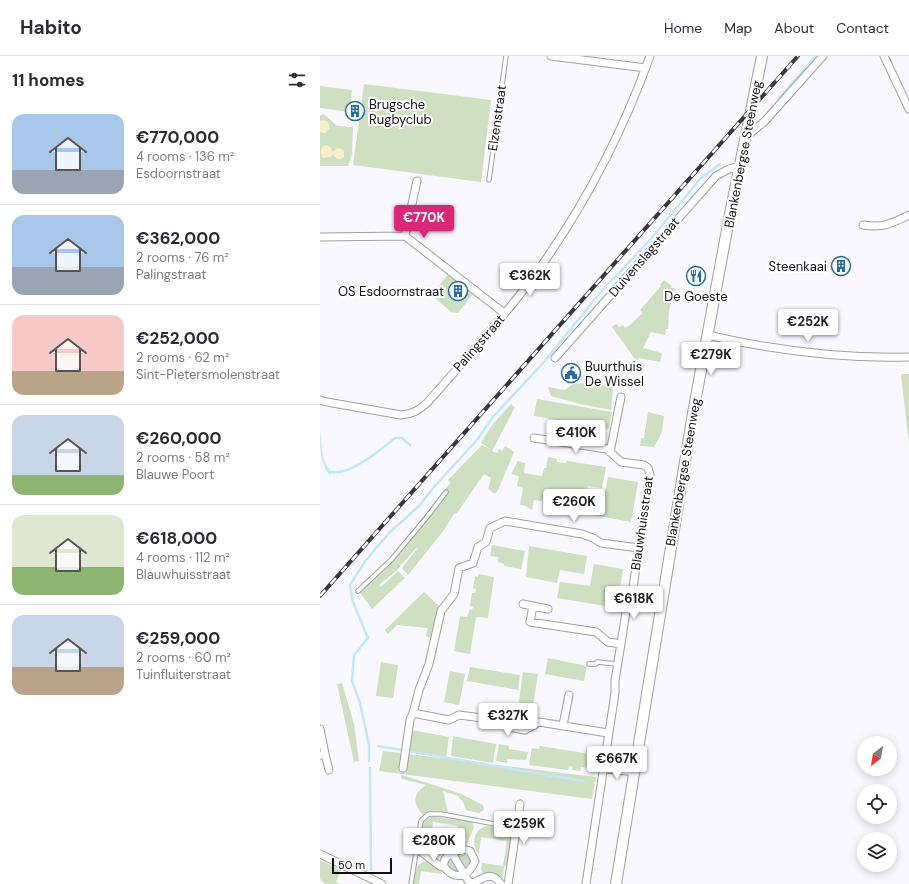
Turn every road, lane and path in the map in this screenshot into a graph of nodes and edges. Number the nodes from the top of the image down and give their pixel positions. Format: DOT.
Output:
graph roads {
  1 [pos="506,56"];
  2 [pos="551,56"];
  3 [pos="650,56"];
  4 [pos="762,56"];
  5 [pos="823,56"];
  6 [pos="884,56"];
  7 [pos="646,68"];
  8 [pos="909,109"];
  9 [pos="747,136"];
  10 [pos="740,166"];
  11 [pos="489,180"];
  12 [pos="417,181"];
  13 [pos="909,215"];
  14 [pos="862,225"];
  15 [pos="406,236"];
  16 [pos="320,237"];
  17 [pos="504,313"];
  18 [pos="707,335"];
  19 [pos="909,357"];
  20 [pos="555,358"];
  21 [pos="621,397"];
  22 [pos="320,400"];
  23 [pos="534,438"];
  24 [pos="610,452"];
  25 [pos="446,492"];
  26 [pos="639,548"];
  27 [pos="358,590"];
  28 [pos="523,604"];
  29 [pos="533,606"];
  30 [pos="548,609"];
  31 [pos="620,644"];
  32 [pos="589,664"];
  33 [pos="617,664"];
  34 [pos="569,694"];
  35 [pos="413,713"];
  36 [pos="563,725"];
  37 [pos="320,729"];
  38 [pos="608,733"];
  39 [pos="323,755"];
  40 [pos="402,768"];
  41 [pos="603,768"];
  42 [pos="329,770"];
  43 [pos="634,772"];
  44 [pos="520,804"];
  45 [pos="517,828"];
  46 [pos="416,848"];
  47 [pos="452,853"];
  48 [pos="320,854"];
  49 [pos="444,866"];
  50 [pos="464,874"];
  51 [pos="382,884"];
  52 [pos="411,884"];
  53 [pos="501,884"];
  54 [pos="508,884"];
  55 [pos="586,884"];
  56 [pos="616,884"];
  1 -- 11 [label="lane, Elzenstraat"];
  2 -- 7 [label="street"];
  3 -- 7 [label="street, Palingstraat"];
  4 -- 9 [label="main road, Blankenbergse Steenweg"];
  5 -- 9 [label="street"];
  6 -- 8 [label="street"];
  7 -- 17 [label="street, Palingstraat"];
  9 -- 10 [label="main road, Blankenbergse Steenweg"];
  10 -- 18 [label="main road, Blankenbergse Steenweg"];
  10 -- 20 [label="street, Duivenslagstraat"];
  12 -- 15 [label="street"];
  13 -- 14 [label="street"];
  15 -- 16 [label="street"];
  15 -- 17 [label="street"];
  17 -- 22 [label="street, Palingstraat"];
  18 -- 19 [label="street"];
  18 -- 43 [label="main road, Blankenbergse Steenweg"];
  21 -- 24 [label="street"];
  23 -- 24 [label="street, Blauwhuisstraat"];
  24 -- 26 [label="street, Blauwhuisstraat"];
  25 -- 27 [label="lane"];
  26 -- 31 [label="street, Blauwhuisstraat"];
  26 -- 35 [label="street"];
  28 -- 29 [label="street"];
  29 -- 30 [label="street"];
  29 -- 31 [label="street"];
  31 -- 33 [label="street, Blauwhuisstraat"];
  32 -- 33 [label="lane"];
  33 -- 38 [label="street, Blauwhuisstraat"];
  34 -- 36 [label="street"];
  35 -- 36 [label="street"];
  35 -- 40 [label="street"];
  36 -- 38 [label="street"];
  37 -- 39 [label="street"];
  38 -- 41 [label="street, Blauwhuisstraat"];
  39 -- 42 [label="street"];
  41 -- 43 [label="street"];
  41 -- 55 [label="street, Blauwhuisstraat"];
  43 -- 56 [label="main road, Blankenbergse Steenweg"];
  44 -- 45 [label="street"];
  45 -- 46 [label="lane"];
  45 -- 54 [label="street"];
  46 -- 49 [label="street"];
  46 -- 52 [label="lane"];
  47 -- 49 [label="street"];
  47 -- 50 [label="street"];
  47 -- 50 [label="street"];
  48 -- 51 [label="street"];
  49 -- 50 [label="street"];
  50 -- 53 [label="street"];
}
